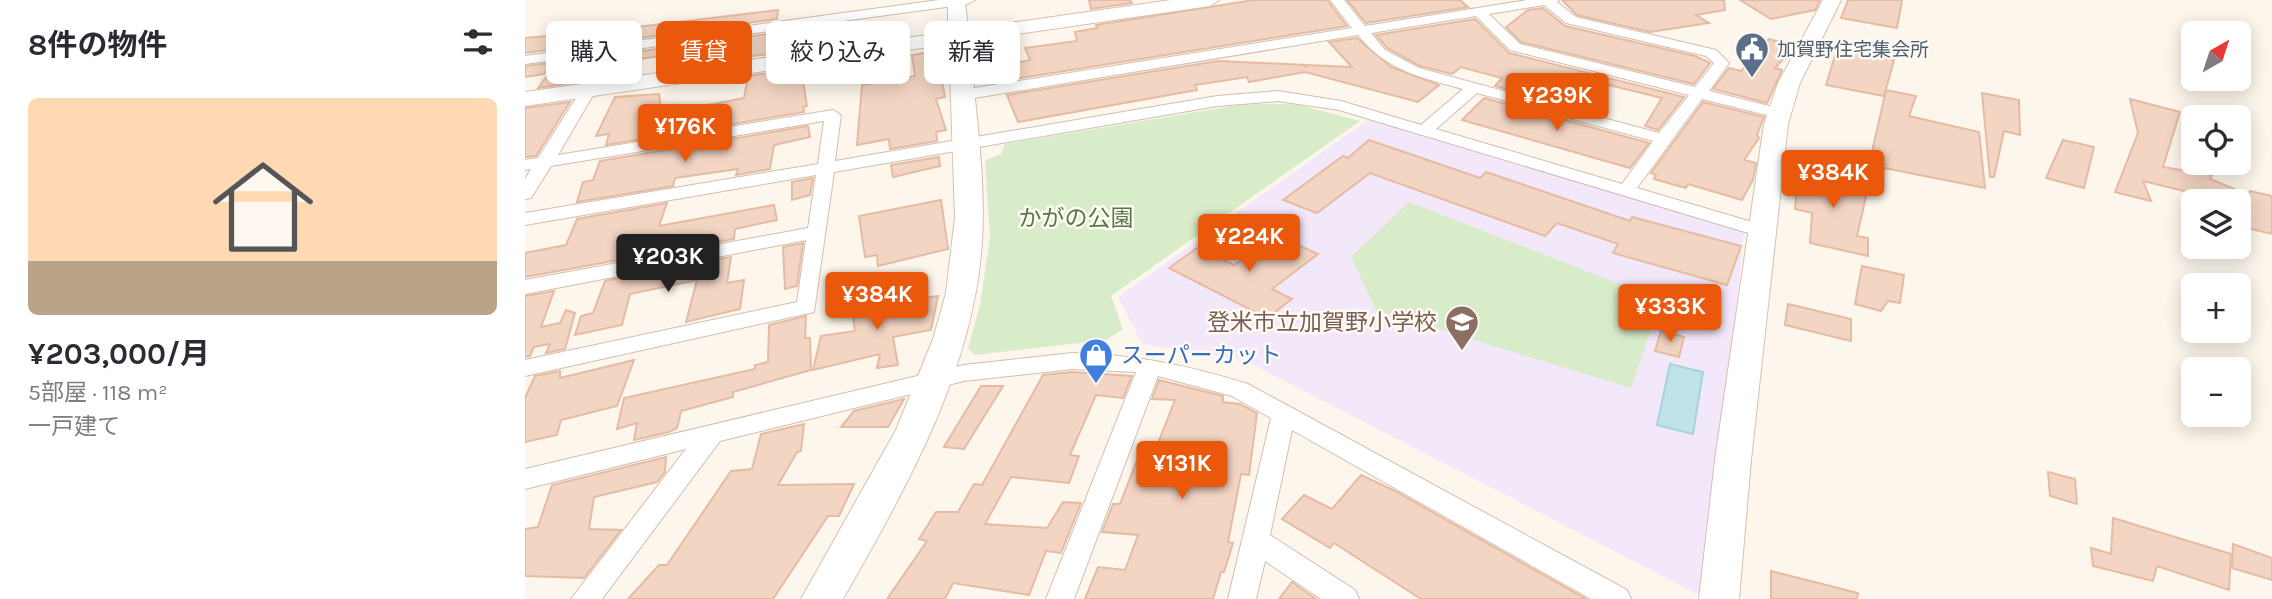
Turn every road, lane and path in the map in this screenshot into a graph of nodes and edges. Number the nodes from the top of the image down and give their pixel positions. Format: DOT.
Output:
graph roads {
  1 [pos="1210,0"];
  2 [pos="1336,0"];
  3 [pos="1550,0"];
  4 [pos="1832,0"];
  5 [pos="960,1"];
  6 [pos="1479,12"];
  7 [pos="959,21"];
  8 [pos="1020,28"];
  9 [pos="1361,31"];
  10 [pos="924,42"];
  11 [pos="525,60"];
  12 [pos="961,84"];
  13 [pos="1473,88"];
  14 [pos="588,90"];
  15 [pos="1698,93"];
  16 [pos="962,95"];
  17 [pos="525,99"];
  18 [pos="1779,113"];
  19 [pos="1424,131"];
  20 [pos="1663,139"];
  21 [pos="966,143"];
  22 [pos="535,163"];
  23 [pos="826,167"];
  24 [pos="1626,190"];
  25 [pos="525,194"];
  26 [pos="525,219"];
  27 [pos="1762,231"];
  28 [pos="817,232"];
  29 [pos="525,287"];
  30 [pos="1150,366"];
  31 [pos="525,368"];
  32 [pos="934,380"];
  33 [pos="1284,413"];
  34 [pos="712,434"];
  35 [pos="525,479"];
  36 [pos="1255,540"];
  37 [pos="585,599"];
  38 [pos="821,599"];
  39 [pos="1060,599"];
  40 [pos="1242,599"];
  41 [pos="1345,599"];
  42 [pos="1617,599"];
  43 [pos="1719,599"];
  1 -- 8 [label="street"];
  2 -- 9 [label="street"];
  3 -- 6 [label="street"];
  3 -- 15 [label="street"];
  4 -- 18 [label="street"];
  5 -- 7 [label="street"];
  5 -- 11 [label="street"];
  6 -- 9 [label="street"];
  6 -- 15 [label="street"];
  9 -- 13 [label="street"];
  9 -- 16 [label="street"];
  10 -- 14 [label="street"];
  12 -- 16 [label="street"];
  13 -- 19 [label="street"];
  13 -- 20 [label="street"];
  14 -- 17 [label="street"];
  14 -- 22 [label="street"];
  15 -- 18 [label="street"];
  15 -- 20 [label="street"];
  16 -- 21 [label="street"];
  18 -- 27 [label="street"];
  19 -- 21 [label="street"];
  19 -- 24 [label="street"];
  20 -- 24 [label="street"];
  21 -- 23 [label="street"];
  21 -- 32 [label="street"];
  22 -- 23 [label="street"];
  22 -- 25 [label="street"];
  23 -- 26 [label="street"];
  23 -- 28 [label="street"];
  24 -- 27 [label="street"];
  27 -- 43 [label="street"];
  28 -- 29 [label="street"];
  28 -- 31 [label="street"];
  30 -- 32 [label="street"];
  30 -- 33 [label="street"];
  30 -- 39 [label="street"];
  32 -- 34 [label="street"];
  32 -- 38 [label="street"];
  33 -- 36 [label="street"];
  33 -- 42 [label="street"];
  34 -- 35 [label="street"];
  34 -- 37 [label="street"];
  36 -- 40 [label="street"];
  36 -- 41 [label="street"];
}
